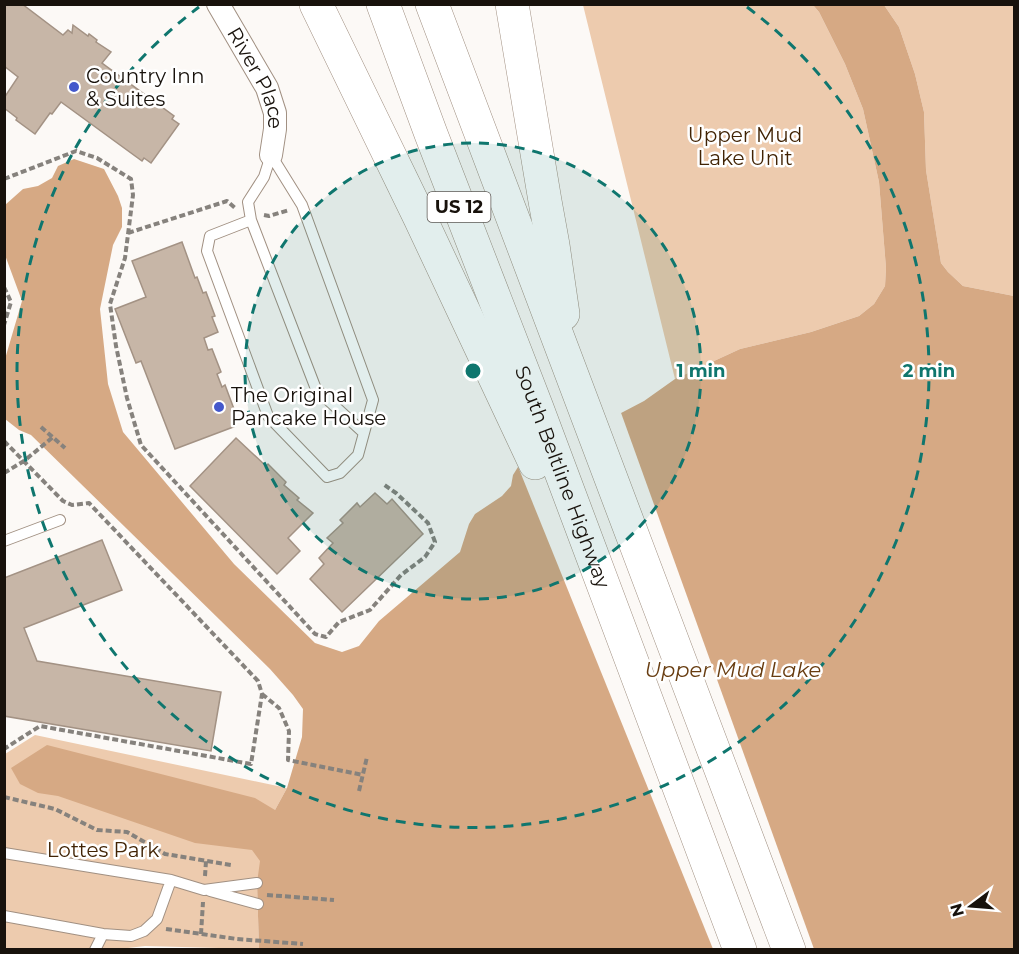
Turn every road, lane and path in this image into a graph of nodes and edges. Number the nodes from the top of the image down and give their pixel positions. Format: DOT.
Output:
graph roads {
  1 [pos="218,4"];
  2 [pos="316,4"];
  3 [pos="383,4"];
  4 [pos="432,4"];
  5 [pos="512,4"];
  6 [pos="271,155"];
  7 [pos="4,179"];
  8 [pos="299,200"];
  9 [pos="251,217"];
  10 [pos="128,233"];
  11 [pos="4,286"];
  12 [pos="4,325"];
  13 [pos="576,383"];
  14 [pos="526,412"];
  15 [pos="41,427"];
  16 [pos="364,433"];
  17 [pos="53,437"];
  18 [pos="4,441"];
  19 [pos="65,448"];
  20 [pos="24,461"];
  21 [pos="4,473"];
  22 [pos="382,484"];
  23 [pos="60,520"];
  24 [pos="4,541"];
  25 [pos="262,694"];
  26 [pos="4,749"];
  27 [pos="367,757"];
  28 [pos="363,775"];
  29 [pos="359,791"];
  30 [pos="4,797"];
  31 [pos="4,853"];
  32 [pos="231,865"];
  33 [pos="171,880"];
  34 [pos="257,883"];
  35 [pos="204,890"];
  36 [pos="258,904"];
  37 [pos="4,916"];
  38 [pos="103,934"];
  39 [pos="237,939"];
  40 [pos="303,944"];
  41 [pos="95,950"];
  42 [pos="740,950"];
  43 [pos="789,950"];
  1 -- 6 [label="street, River Place"];
  2 -- 14 [label="highway"];
  3 -- 14 [label="highway, South Beltline Highway / US 12"];
  4 -- 13 [label="highway, US 12"];
  5 -- 13 [label="highway"];
  6 -- 8 [label="lane"];
  6 -- 9 [label="lane"];
  7 -- 10 [label="path"];
  8 -- 9 [label="path"];
  8 -- 16 [label="lane"];
  9 -- 10 [label="path"];
  9 -- 16 [label="lane"];
  9 -- 16 [label="lane"];
  10 -- 22 [label="path"];
  11 -- 12 [label="path"];
  13 -- 43 [label="highway, US 12"];
  14 -- 42 [label="highway"];
  15 -- 17 [label="path"];
  17 -- 19 [label="path"];
  17 -- 20 [label="path"];
  18 -- 20 [label="path"];
  20 -- 21 [label="path"];
  20 -- 25 [label="path"];
  23 -- 24 [label="lane"];
  25 -- 26 [label="path"];
  25 -- 28 [label="path"];
  27 -- 28 [label="path"];
  28 -- 29 [label="path"];
  30 -- 32 [label="path"];
  31 -- 33 [label="lane"];
  33 -- 35 [label="lane"];
  33 -- 38 [label="lane"];
  34 -- 35 [label="lane"];
  35 -- 36 [label="lane"];
  37 -- 38 [label="lane"];
  38 -- 41 [label="lane"];
  39 -- 40 [label="path"];
}
